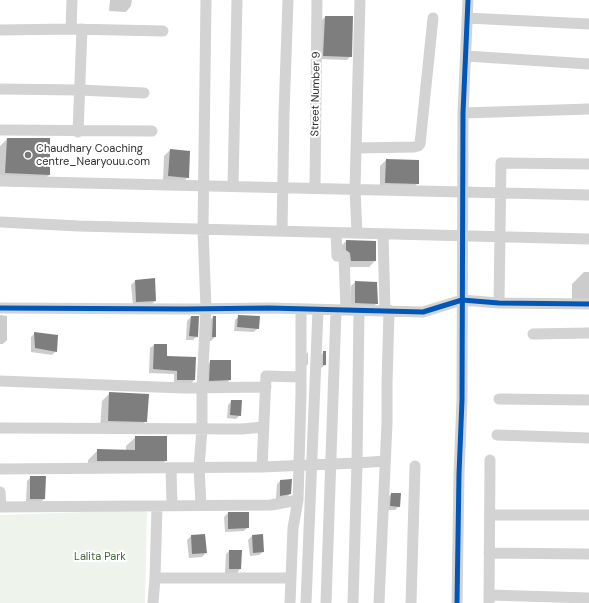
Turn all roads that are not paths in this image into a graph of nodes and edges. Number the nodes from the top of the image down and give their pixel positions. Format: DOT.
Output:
graph roads {
  1 [pos="72,0"];
  2 [pos="206,0"];
  3 [pos="237,0"];
  4 [pos="288,0"];
  5 [pos="317,0"];
  6 [pos="360,0"];
  7 [pos="468,0"];
  8 [pos="433,18"];
  9 [pos="467,18"];
  10 [pos="589,24"];
  11 [pos="77,29"];
  12 [pos="0,30"];
  13 [pos="163,31"];
  14 [pos="466,56"];
  15 [pos="589,64"];
  16 [pos="0,89"];
  17 [pos="80,90"];
  18 [pos="144,93"];
  19 [pos="589,109"];
  20 [pos="464,113"];
  21 [pos="0,130"];
  22 [pos="152,131"];
  23 [pos="78,132"];
  24 [pos="356,148"];
  25 [pos="589,164"];
  26 [pos="0,181"];
  27 [pos="204,186"];
  28 [pos="233,186"];
  29 [pos="283,188"];
  30 [pos="315,188"];
  31 [pos="355,189"];
  32 [pos="463,192"];
  33 [pos="501,193"];
  34 [pos="589,195"];
  35 [pos="0,222"];
  36 [pos="203,229"];
  37 [pos="282,231"];
  38 [pos="336,232"];
  39 [pos="357,233"];
  40 [pos="383,234"];
  41 [pos="463,236"];
  42 [pos="500,237"];
  43 [pos="589,239"];
  44 [pos="462,300"];
  45 [pos="499,303"];
  46 [pos="589,304"];
  47 [pos="0,308"];
  48 [pos="206,309"];
  49 [pos="301,309"];
  50 [pos="318,310"];
  51 [pos="341,310"];
  52 [pos="359,310"];
  53 [pos="387,310"];
  54 [pos="589,333"];
  55 [pos="533,334"];
  56 [pos="301,377"];
  57 [pos="0,381"];
  58 [pos="266,387"];
  59 [pos="202,388"];
  60 [pos="498,399"];
  61 [pos="589,400"];
  62 [pos="264,427"];
  63 [pos="0,428"];
  64 [pos="202,429"];
  65 [pos="497,435"];
  66 [pos="589,438"];
  67 [pos="490,460"];
  68 [pos="385,461"];
  69 [pos="331,463"];
  70 [pos="357,463"];
  71 [pos="313,464"];
  72 [pos="299,465"];
  73 [pos="415,466"];
  74 [pos="200,467"];
  75 [pos="262,467"];
  76 [pos="171,468"];
  77 [pos="0,469"];
  78 [pos="0,492"];
  79 [pos="298,500"];
  80 [pos="201,505"];
  81 [pos="157,506"];
  82 [pos="172,506"];
  83 [pos="0,507"];
  84 [pos="490,515"];
  85 [pos="589,515"];
  86 [pos="489,553"];
  87 [pos="589,554"];
  88 [pos="155,578"];
  89 [pos="291,578"];
  90 [pos="589,598"];
  91 [pos="489,599"];
  92 [pos="153,603"];
  93 [pos="290,603"];
  94 [pos="306,603"];
  95 [pos="326,603"];
  96 [pos="353,603"];
  97 [pos="379,603"];
  98 [pos="411,603"];
  99 [pos="457,603"];
  1 -- 11 [label="street"];
  2 -- 27 [label="street"];
  3 -- 28 [label="street"];
  4 -- 29 [label="street"];
  5 -- 30 [label="street, Street Number 9"];
  6 -- 24 [label="street"];
  7 -- 9 [label="street"];
  8 -- 24 [label="street"];
  9 -- 10 [label="street"];
  9 -- 14 [label="street"];
  11 -- 12 [label="street"];
  11 -- 13 [label="street"];
  11 -- 17 [label="street"];
  14 -- 15 [label="street"];
  14 -- 20 [label="street"];
  16 -- 17 [label="street"];
  17 -- 18 [label="street"];
  17 -- 23 [label="street"];
  19 -- 20 [label="street"];
  20 -- 32 [label="street"];
  21 -- 23 [label="street"];
  22 -- 23 [label="street"];
  24 -- 31 [label="street"];
  25 -- 33 [label="street"];
  26 -- 27 [label="street"];
  27 -- 28 [label="street"];
  27 -- 36 [label="street"];
  28 -- 29 [label="street"];
  29 -- 30 [label="street"];
  29 -- 37 [label="street"];
  30 -- 31 [label="street"];
  31 -- 32 [label="street"];
  31 -- 39 [label="street"];
  32 -- 33 [label="street"];
  32 -- 41 [label="street"];
  33 -- 34 [label="street"];
  33 -- 42 [label="street"];
  35 -- 36 [label="street"];
  36 -- 37 [label="street"];
  36 -- 48 [label="street"];
  37 -- 38 [label="street"];
  38 -- 39 [label="street"];
  38 -- 51 [label="street"];
  39 -- 40 [label="street"];
  40 -- 41 [label="street"];
  40 -- 53 [label="street"];
  41 -- 42 [label="street"];
  41 -- 44 [label="street"];
  42 -- 43 [label="street"];
  42 -- 45 [label="street"];
  44 -- 45 [label="street"];
  44 -- 53 [label="street"];
  44 -- 99 [label="street"];
  45 -- 46 [label="street"];
  47 -- 48 [label="street"];
  48 -- 49 [label="street"];
  48 -- 59 [label="street"];
  49 -- 50 [label="street"];
  49 -- 56 [label="street"];
  50 -- 51 [label="street"];
  50 -- 71 [label="street"];
  51 -- 52 [label="street"];
  51 -- 69 [label="street"];
  52 -- 53 [label="street"];
  52 -- 70 [label="street"];
  53 -- 68 [label="street"];
  54 -- 55 [label="street"];
  56 -- 58 [label="street"];
  56 -- 72 [label="street"];
  57 -- 59 [label="street"];
  58 -- 59 [label="street"];
  58 -- 62 [label="street"];
  59 -- 64 [label="street"];
  60 -- 61 [label="street"];
  62 -- 64 [label="street"];
  62 -- 75 [label="street"];
  63 -- 64 [label="street"];
  64 -- 74 [label="street"];
  65 -- 66 [label="street"];
  67 -- 84 [label="street"];
  68 -- 70 [label="street"];
  68 -- 97 [label="street"];
  69 -- 70 [label="street"];
  69 -- 71 [label="street"];
  69 -- 95 [label="street"];
  70 -- 96 [label="street"];
  71 -- 72 [label="street"];
  71 -- 94 [label="street"];
  72 -- 75 [label="street"];
  72 -- 79 [label="street"];
  73 -- 98 [label="street"];
  74 -- 75 [label="street"];
  74 -- 76 [label="street"];
  74 -- 80 [label="street"];
  76 -- 77 [label="street"];
  76 -- 82 [label="street"];
  78 -- 83 [label="street"];
  79 -- 80 [label="street"];
  79 -- 89 [label="street"];
  80 -- 82 [label="street"];
  81 -- 82 [label="street"];
  81 -- 83 [label="street"];
  81 -- 88 [label="street"];
  84 -- 85 [label="street"];
  84 -- 86 [label="street"];
  86 -- 87 [label="street"];
  86 -- 91 [label="street"];
  88 -- 89 [label="street"];
  88 -- 92 [label="street"];
  89 -- 93 [label="street"];
  90 -- 91 [label="street"];
}
